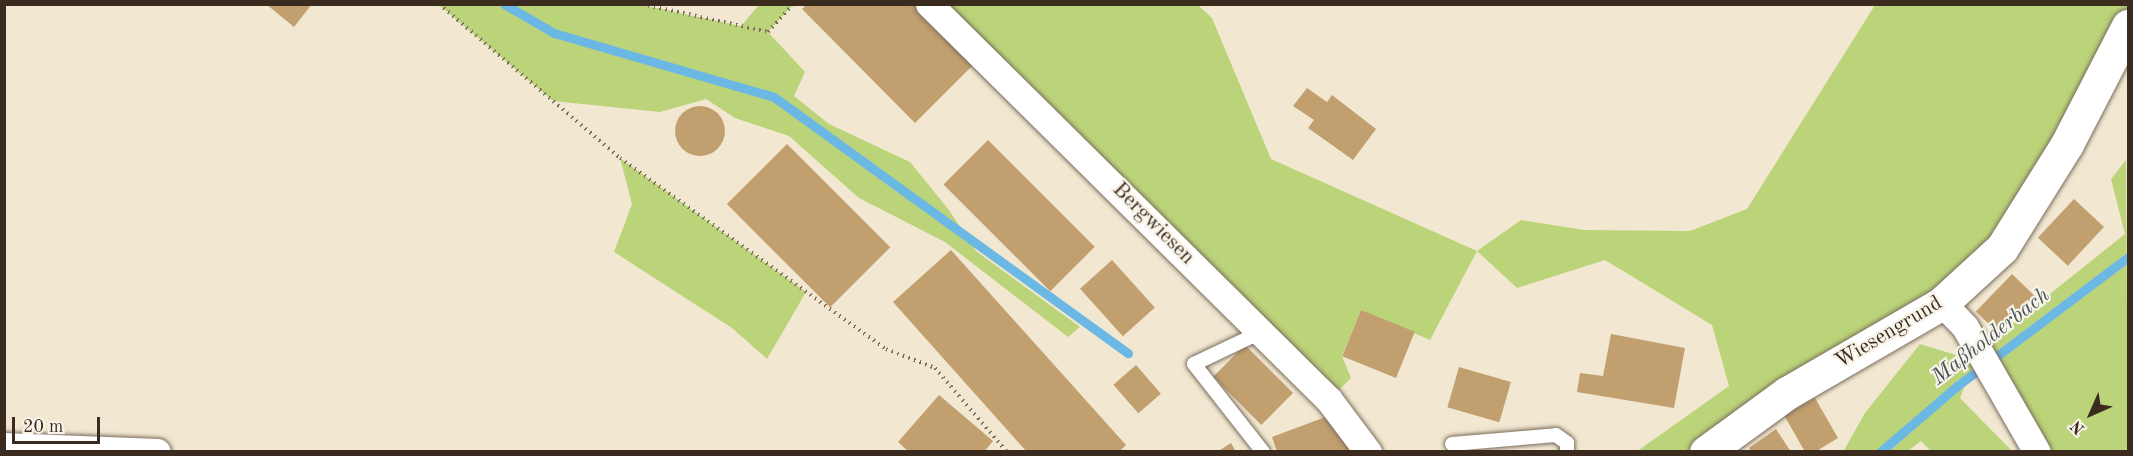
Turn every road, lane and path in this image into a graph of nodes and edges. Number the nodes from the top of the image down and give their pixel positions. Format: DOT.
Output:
graph roads {
  1 [pos="439,4"];
  2 [pos="642,4"];
  3 [pos="793,4"];
  4 [pos="929,4"];
  5 [pos="2128,26"];
  6 [pos="1942,303"];
  7 [pos="1261,332"];
  8 [pos="1452,444"];
  9 [pos="4,446"];
  10 [pos="157,452"];
  11 [pos="1007,452"];
  12 [pos="1263,452"];
  13 [pos="1368,452"];
  14 [pos="1567,452"];
  15 [pos="1706,452"];
  16 [pos="2037,452"];
  1 -- 11 [label="path"];
  2 -- 3 [label="path"];
  4 -- 7 [label="street, Bergwiesen"];
  5 -- 6 [label="street, Wiesengrund"];
  6 -- 15 [label="street, Wiesengrund"];
  6 -- 16 [label="street"];
  7 -- 12 [label="lane"];
  7 -- 13 [label="street, Bergwiesen"];
  8 -- 14 [label="lane"];
  9 -- 10 [label="street"];
}
